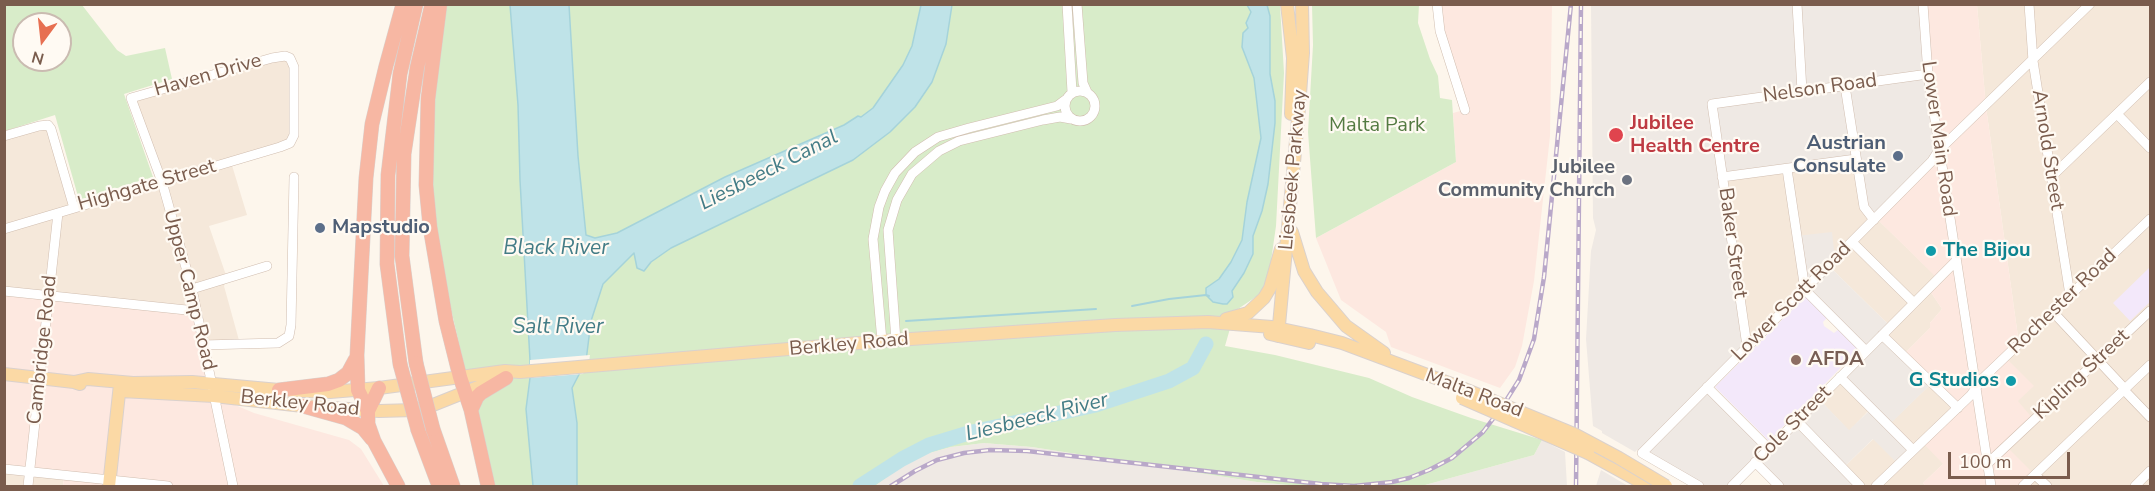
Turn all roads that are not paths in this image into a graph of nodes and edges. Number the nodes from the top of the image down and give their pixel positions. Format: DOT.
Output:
graph roads {
  1 [pos="403,4"];
  2 [pos="416,4"];
  3 [pos="432,4"];
  4 [pos="440,4"];
  5 [pos="1067,4"];
  6 [pos="1077,4"];
  7 [pos="1287,4"];
  8 [pos="1302,4"];
  9 [pos="1437,4"];
  10 [pos="1797,4"];
  11 [pos="1923,4"];
  12 [pos="2029,4"];
  13 [pos="2090,4"];
  14 [pos="2033,61"];
  15 [pos="1928,74"];
  16 [pos="2151,82"];
  17 [pos="1845,86"];
  18 [pos="1072,92"];
  19 [pos="1087,92"];
  20 [pos="1802,92"];
  21 [pos="131,98"];
  22 [pos="1065,100"];
  23 [pos="1712,104"];
  24 [pos="1465,110"];
  25 [pos="2117,114"];
  26 [pos="1071,118"];
  27 [pos="4,136"];
  28 [pos="290,143"];
  29 [pos="2151,148"];
  30 [pos="1939,150"];
  31 [pos="1856,159"];
  32 [pos="1787,169"];
  33 [pos="294,177"];
  34 [pos="1722,177"];
  35 [pos="2051,177"];
  36 [pos="162,182"];
  37 [pos="74,208"];
  38 [pos="58,213"];
  39 [pos="1290,219"];
  40 [pos="2151,219"];
  41 [pos="1874,220"];
  42 [pos="4,229"];
  43 [pos="1852,242"];
  44 [pos="1281,248"];
  45 [pos="1956,261"];
  46 [pos="267,266"];
  47 [pos="192,289"];
  48 [pos="1805,290"];
  49 [pos="4,291"];
  50 [pos="2070,295"];
  51 [pos="49,296"];
  52 [pos="1914,303"];
  53 [pos="196,311"];
  54 [pos="2151,311"];
  55 [pos="2053,312"];
  56 [pos="1208,322"];
  57 [pos="1179,323"];
  58 [pos="1275,331"];
  59 [pos="1882,335"];
  60 [pos="882,341"];
  61 [pos="896,341"];
  62 [pos="203,345"];
  63 [pos="1747,346"];
  64 [pos="1866,351"];
  65 [pos="357,355"];
  66 [pos="2098,360"];
  67 [pos="2151,365"];
  68 [pos="523,372"];
  69 [pos="4,374"];
  70 [pos="460,377"];
  71 [pos="1433,377"];
  72 [pos="1840,377"];
  73 [pos="40,378"];
  74 [pos="506,378"];
  75 [pos="211,383"];
  76 [pos="1976,386"];
  77 [pos="120,387"];
  78 [pos="1707,387"];
  79 [pos="379,388"];
  80 [pos="279,390"];
  81 [pos="358,390"];
  82 [pos="2125,390"];
  83 [pos="465,392"];
  84 [pos="1460,392"];
  85 [pos="214,396"];
  86 [pos="303,406"];
  87 [pos="1958,408"];
  88 [pos="471,410"];
  89 [pos="368,411"];
  90 [pos="2151,417"];
  91 [pos="1797,421"];
  92 [pos="374,441"];
  93 [pos="1769,449"];
  94 [pos="1913,450"];
  95 [pos="1755,462"];
  96 [pos="1987,464"];
  97 [pos="4,469"];
  98 [pos="2151,471"];
  99 [pos="30,472"];
  100 [pos="2035,475"];
  101 [pos="109,483"];
  102 [pos="28,486"];
  103 [pos="168,486"];
  104 [pos="232,486"];
  105 [pos="398,486"];
  106 [pos="439,486"];
  107 [pos="453,486"];
  108 [pos="488,486"];
  109 [pos="1648,486"];
  110 [pos="1666,486"];
  111 [pos="1700,486"];
  112 [pos="1732,486"];
  113 [pos="1779,486"];
  114 [pos="1860,486"];
  115 [pos="1876,486"];
  116 [pos="1991,486"];
  117 [pos="2023,486"];
  118 [pos="2047,486"];
  119 [pos="2135,486"];
  1 -- 65 [label="highway"];
  2 -- 106 [label="highway, bridge"];
  3 -- 107 [label="highway, bridge"];
  4 -- 70 [label="highway"];
  5 -- 18 [label="street"];
  6 -- 19 [label="street"];
  7 -- 44 [label="main road, Liesbeek Parkway"];
  8 -- 39 [label="main road, Liesbeek Parkway"];
  9 -- 24 [label="street"];
  10 -- 20 [label="street"];
  11 -- 15 [label="street, Lower Main Road"];
  12 -- 14 [label="street, Arnold Street"];
  13 -- 14 [label="street, Lower Scott Road"];
  14 -- 30 [label="street, Lower Scott Road"];
  14 -- 35 [label="street, Arnold Street"];
  15 -- 17 [label="street, Nelson Road"];
  15 -- 30 [label="street, Lower Main Road"];
  16 -- 25 [label="street"];
  17 -- 20 [label="street, Nelson Road"];
  17 -- 31 [label="street"];
  18 -- 19 [label="street"];
  18 -- 22 [label="street"];
  19 -- 26 [label="street"];
  20 -- 23 [label="street, Nelson Road"];
  21 -- 28 [label="street, Haven Drive"];
  21 -- 36 [label="street, Upper Camp Road"];
  22 -- 26 [label="street"];
  22 -- 60 [label="street"];
  23 -- 34 [label="street, Baker Street"];
  25 -- 29 [label="street"];
  25 -- 35 [label="street"];
  26 -- 61 [label="street"];
  27 -- 37 [label="street"];
  28 -- 36 [label="street, Highgate Street"];
  30 -- 41 [label="street, Lower Scott Road"];
  30 -- 45 [label="street, Lower Main Road"];
  31 -- 32 [label="street"];
  31 -- 41 [label="street"];
  32 -- 34 [label="street"];
  32 -- 48 [label="street"];
  33 -- 62 [label="street"];
  34 -- 63 [label="street, Baker Street"];
  35 -- 50 [label="street, Arnold Street"];
  36 -- 37 [label="street, Highgate Street"];
  36 -- 47 [label="street, Upper Camp Road"];
  37 -- 38 [label="street, Highgate Street"];
  38 -- 42 [label="street, Highgate Street"];
  38 -- 51 [label="street, Cambridge Road"];
  39 -- 58 [label="main road, Liesbeek Parkway"];
  39 -- 71 [label="main road"];
  40 -- 50 [label="street, Rochester Road"];
  41 -- 43 [label="street, Lower Scott Road"];
  43 -- 48 [label="street, Lower Scott Road"];
  43 -- 52 [label="street"];
  44 -- 56 [label="main road"];
  44 -- 58 [label="main road, Liesbeek Parkway"];
  45 -- 52 [label="street, Cole Street"];
  45 -- 76 [label="street, Lower Main Road"];
  46 -- 47 [label="street"];
  47 -- 53 [label="street, Upper Camp Road"];
  48 -- 63 [label="street, Lower Scott Road"];
  48 -- 64 [label="street"];
  49 -- 51 [label="street"];
  50 -- 55 [label="street, Rochester Road"];
  51 -- 53 [label="street"];
  51 -- 73 [label="street, Cambridge Road"];
  52 -- 59 [label="street, Cole Street"];
  53 -- 62 [label="street, Upper Camp Road"];
  54 -- 66 [label="street, Kipling Street"];
  55 -- 66 [label="street"];
  55 -- 76 [label="street, Rochester Road"];
  56 -- 57 [label="main road, Berkley Road"];
  56 -- 58 [label="main road, Berkley Road"];
  57 -- 58 [label="main road, Berkley Road"];
  57 -- 61 [label="main road, Berkley Road"];
  58 -- 71 [label="main road, Malta Road"];
  58 -- 84 [label="main road, Malta Road"];
  59 -- 64 [label="street, Cole Street"];
  59 -- 87 [label="street"];
  60 -- 61 [label="main road, Berkley Road"];
  60 -- 68 [label="main road, Berkley Road"];
  62 -- 75 [label="street, Upper Camp Road"];
  63 -- 78 [label="street, Lower Scott Road"];
  64 -- 72 [label="street, Cole Street"];
  65 -- 80 [label="highway"];
  65 -- 81 [label="highway"];
  66 -- 82 [label="street"];
  66 -- 96 [label="street, Kipling Street"];
  67 -- 82 [label="street"];
  68 -- 70 [label="main road, Berkley Road"];
  68 -- 74 [label="main road, Berkley Road"];
  69 -- 73 [label="main road, Berkley Road"];
  70 -- 79 [label="main road, Berkley Road"];
  70 -- 83 [label="highway"];
  71 -- 84 [label="main road, Malta Road"];
  72 -- 91 [label="street, Cole Street"];
  72 -- 94 [label="street"];
  73 -- 77 [label="main road, Berkley Road"];
  73 -- 99 [label="street, Cambridge Road"];
  74 -- 83 [label="main road, Berkley Road"];
  74 -- 88 [label="highway"];
  75 -- 77 [label="main road, Berkley Road"];
  75 -- 80 [label="main road, Berkley Road"];
  75 -- 85 [label="street, Upper Camp Road"];
  76 -- 87 [label="street, Rochester Road"];
  76 -- 96 [label="street, Lower Main Road"];
  77 -- 85 [label="main road, Berkley Road"];
  77 -- 101 [label="main road"];
  78 -- 93 [label="street"];
  78 -- 111 [label="street, Lower Scott Road"];
  79 -- 81 [label="main road, Berkley Road"];
  79 -- 89 [label="highway"];
  80 -- 81 [label="main road, Berkley Road"];
  81 -- 89 [label="highway"];
  82 -- 90 [label="street"];
  82 -- 100 [label="street"];
  83 -- 88 [label="highway"];
  83 -- 89 [label="main road, Berkley Road"];
  84 -- 109 [label="main road, Malta Road, bridge"];
  84 -- 110 [label="main road, Malta Road, bridge"];
  85 -- 86 [label="main road, Berkley Road"];
  85 -- 104 [label="street, Upper Camp Road"];
  86 -- 89 [label="main road, Berkley Road"];
  86 -- 92 [label="highway"];
  87 -- 94 [label="street, Rochester Road"];
  88 -- 108 [label="highway"];
  89 -- 92 [label="highway"];
  91 -- 93 [label="street, Cole Street"];
  91 -- 114 [label="street"];
  92 -- 105 [label="highway"];
  93 -- 95 [label="street, Cole Street"];
  94 -- 115 [label="street, Rochester Road"];
  95 -- 112 [label="street, Cole Street"];
  95 -- 113 [label="street"];
  96 -- 116 [label="street, Lower Main Road"];
  97 -- 99 [label="street"];
  98 -- 119 [label="street"];
  99 -- 101 [label="street"];
  99 -- 102 [label="street, Cambridge Road"];
  100 -- 117 [label="street"];
  100 -- 118 [label="street"];
  101 -- 103 [label="street"];
}
